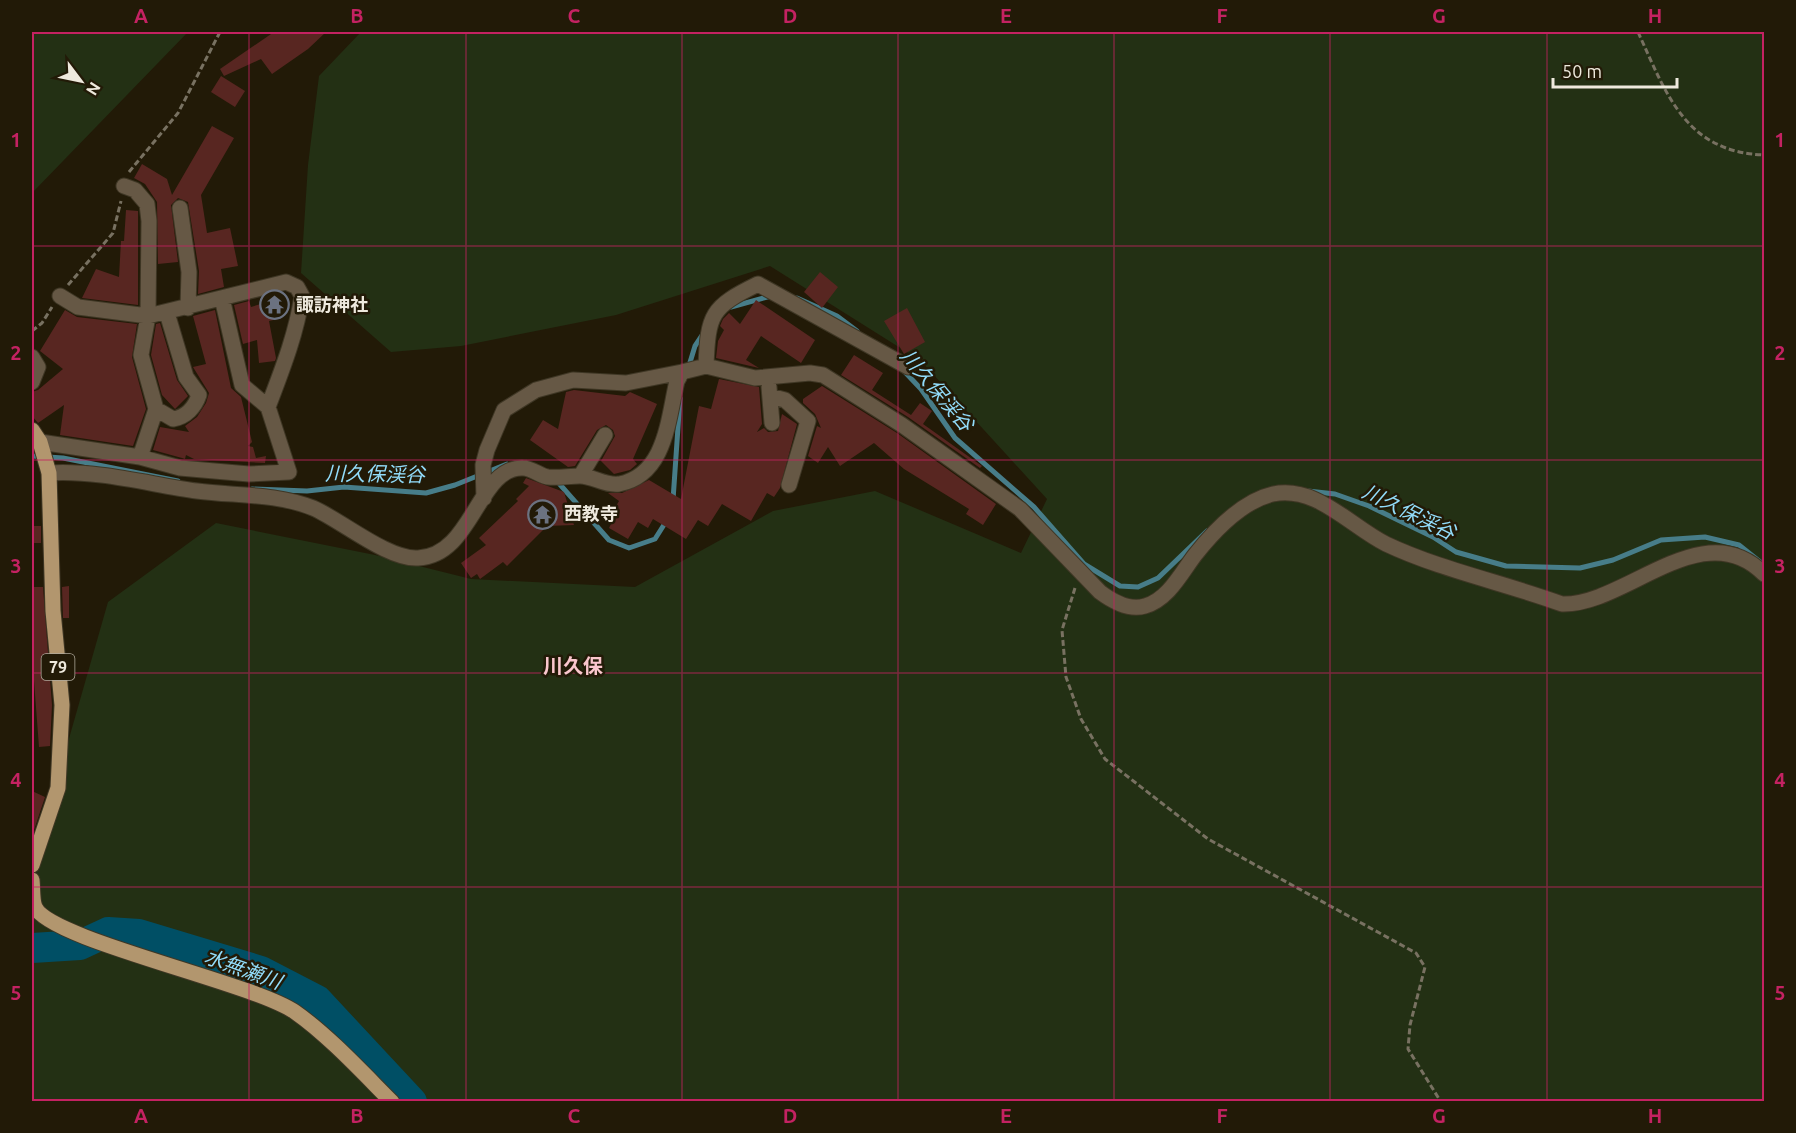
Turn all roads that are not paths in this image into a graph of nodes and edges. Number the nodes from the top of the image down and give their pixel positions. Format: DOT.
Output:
graph roads {
  1 [pos="124,186"];
  2 [pos="180,208"];
  3 [pos="60,296"];
  4 [pos="222,298"];
  5 [pos="188,308"];
  6 [pos="167,313"];
  7 [pos="148,316"];
  8 [pos="32,357"];
  9 [pos="706,366"];
  10 [pos="908,367"];
  11 [pos="682,372"];
  12 [pos="769,378"];
  13 [pos="32,382"];
  14 [pos="770,396"];
  15 [pos="268,407"];
  16 [pos="156,409"];
  17 [pos="772,423"];
  18 [pos="605,435"];
  19 [pos="38,441"];
  20 [pos="140,457"];
  21 [pos="180,468"];
  22 [pos="48,470"];
  23 [pos="581,476"];
  24 [pos="789,485"];
  25 [pos="179,488"];
  26 [pos="484,498"];
  27 [pos="1764,574"];
  28 [pos="32,865"];
  29 [pos="32,880"];
  30 [pos="392,1101"];
  1 -- 7 [label="street"];
  2 -- 5 [label="street"];
  3 -- 7 [label="street"];
  4 -- 5 [label="street"];
  4 -- 15 [label="street"];
  4 -- 15 [label="street"];
  5 -- 6 [label="street"];
  6 -- 7 [label="street"];
  6 -- 16 [label="street"];
  7 -- 16 [label="street"];
  8 -- 13 [label="street"];
  9 -- 10 [label="street"];
  9 -- 11 [label="street"];
  9 -- 12 [label="street"];
  11 -- 23 [label="street"];
  11 -- 26 [label="street"];
  12 -- 14 [label="street"];
  12 -- 27 [label="street"];
  14 -- 17 [label="street"];
  14 -- 24 [label="street"];
  15 -- 21 [label="street"];
  16 -- 20 [label="street"];
  18 -- 23 [label="street"];
  19 -- 20 [label="street"];
  19 -- 22 [label="main road, 79"];
  20 -- 21 [label="street"];
  21 -- 25 [label="street"];
  22 -- 25 [label="street"];
  22 -- 28 [label="main road, 79"];
  23 -- 26 [label="street"];
  25 -- 26 [label="street"];
  29 -- 30 [label="main road"];
}
